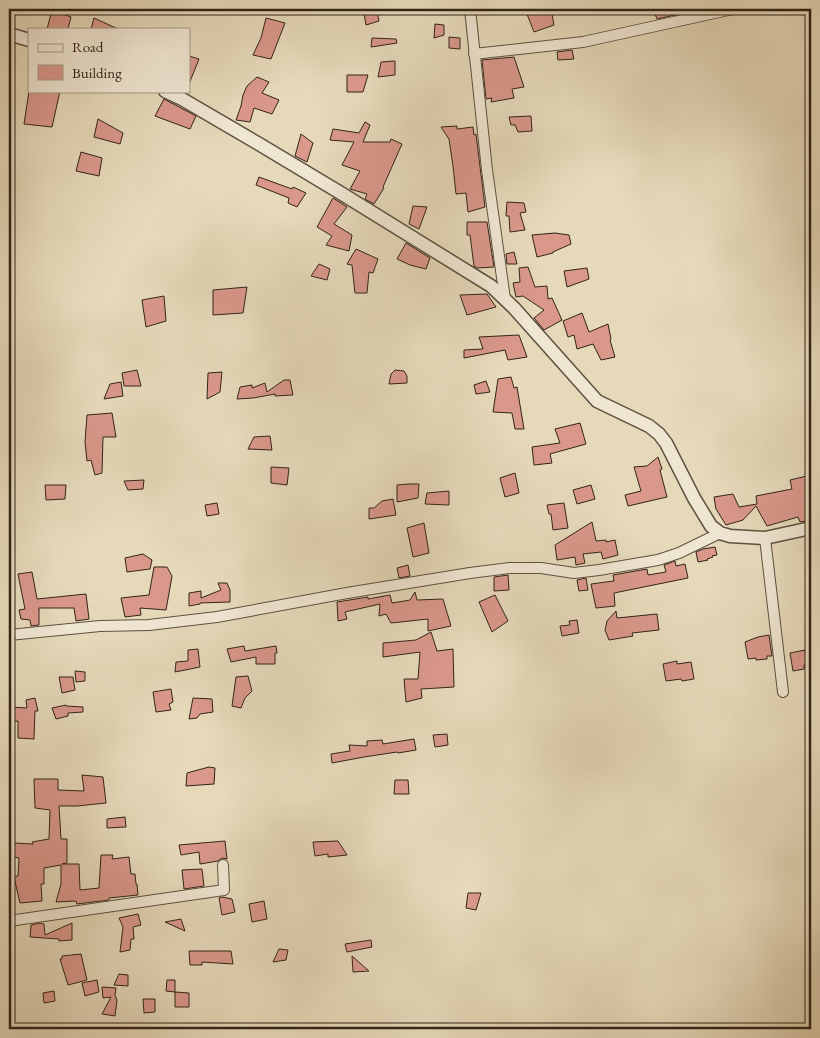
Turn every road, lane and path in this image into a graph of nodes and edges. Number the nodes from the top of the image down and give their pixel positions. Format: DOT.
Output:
graph roads {
  1 [pos="470,9"];
  2 [pos="733,9"];
  3 [pos="9,34"];
  4 [pos="28,40"];
  5 [pos="474,54"];
  6 [pos="167,92"];
  7 [pos="504,299"];
  8 [pos="811,528"];
  9 [pos="720,533"];
  10 [pos="765,538"];
  11 [pos="9,635"];
  12 [pos="783,692"];
  13 [pos="223,865"];
  14 [pos="9,921"];
  1 -- 5 [label="street"];
  2 -- 5 [label="street"];
  3 -- 4 [label="street"];
  5 -- 7 [label="street"];
  6 -- 7 [label="street"];
  7 -- 9 [label="street"];
  8 -- 10 [label="street"];
  9 -- 10 [label="street"];
  9 -- 11 [label="street"];
  10 -- 12 [label="street"];
  13 -- 14 [label="street"];
}
